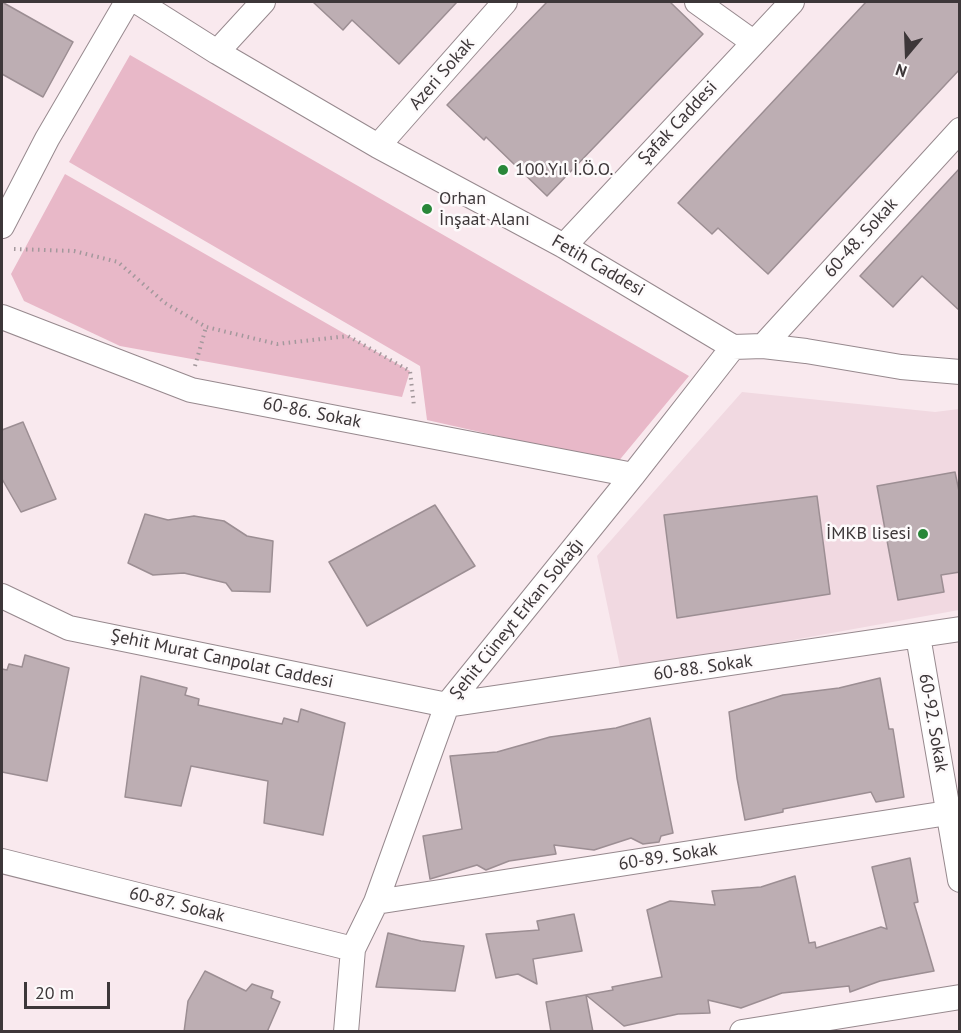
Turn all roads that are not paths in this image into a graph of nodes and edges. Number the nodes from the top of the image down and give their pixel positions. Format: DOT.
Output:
graph roads {
  1 [pos="127,2"];
  2 [pos="138,2"];
  3 [pos="263,2"];
  4 [pos="505,2"];
  5 [pos="697,2"];
  6 [pos="792,2"];
  7 [pos="753,42"];
  8 [pos="217,52"];
  9 [pos="960,130"];
  10 [pos="378,146"];
  11 [pos="2,226"];
  12 [pos="564,246"];
  13 [pos="2,317"];
  14 [pos="763,346"];
  15 [pos="733,347"];
  16 [pos="960,372"];
  17 [pos="633,475"];
  18 [pos="2,596"];
  19 [pos="960,629"];
  20 [pos="918,636"];
  21 [pos="447,705"];
  22 [pos="954,812"];
  23 [pos="2,861"];
  24 [pos="960,880"];
  25 [pos="376,902"];
  26 [pos="353,949"];
  27 [pos="960,997"];
  28 [pos="346,1032"];
  29 [pos="742,1032"];
  1 -- 11 [label="street"];
  2 -- 8 [label="street, Fetih Caddesi"];
  3 -- 8 [label="street"];
  4 -- 10 [label="street, Azeri Sokak"];
  5 -- 7 [label="street"];
  6 -- 7 [label="street, Şafak Caddesi"];
  7 -- 12 [label="street, Şafak Caddesi"];
  8 -- 10 [label="street, Fetih Caddesi"];
  9 -- 14 [label="street, 60-48. Sokak"];
  10 -- 12 [label="street, Fetih Caddesi"];
  12 -- 15 [label="street, Fetih Caddesi"];
  13 -- 17 [label="street, 60-86. Sokak"];
  14 -- 15 [label="street"];
  14 -- 16 [label="street"];
  15 -- 17 [label="street, Şehit Cüneyt Erkan Sokağı"];
  17 -- 21 [label="street, Şehit Cüneyt Erkan Sokağı"];
  18 -- 21 [label="street, Şehit Murat Canpolat Caddesi"];
  19 -- 20 [label="street, 60-88. Sokak"];
  20 -- 21 [label="street, 60-88. Sokak"];
  20 -- 22 [label="street, 60-92. Sokak"];
  21 -- 25 [label="street, Şehit Cüneyt Erkan Sokağı"];
  22 -- 24 [label="street, 60-92. Sokak"];
  22 -- 25 [label="street, 60-89. Sokak"];
  23 -- 26 [label="street, 60-87. Sokak"];
  25 -- 26 [label="street, Şehit Cüneyt Erkan Sokağı"];
  26 -- 28 [label="street, Şehit Cüneyt Erkan Sokağı"];
  27 -- 29 [label="street"];
}
